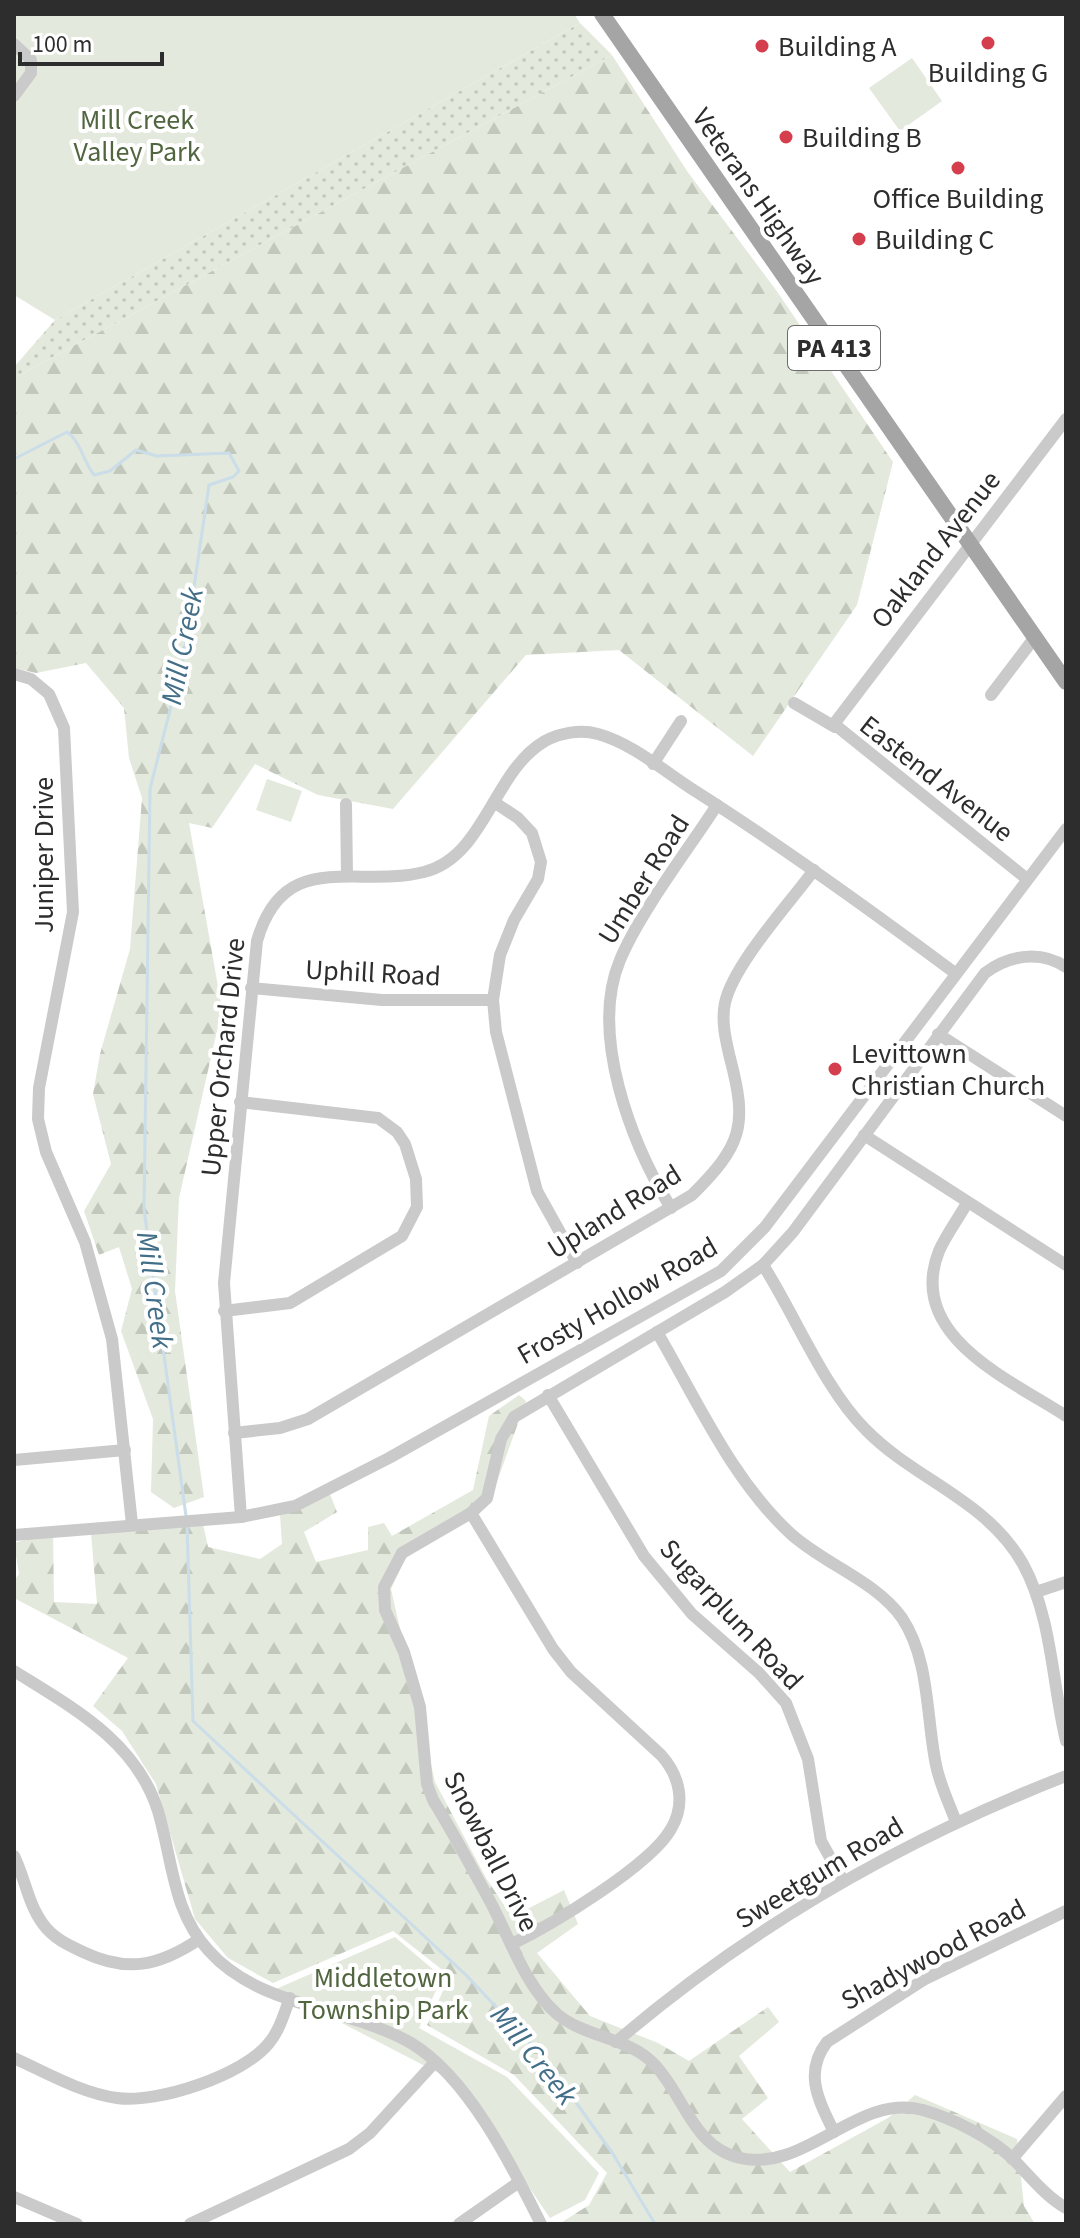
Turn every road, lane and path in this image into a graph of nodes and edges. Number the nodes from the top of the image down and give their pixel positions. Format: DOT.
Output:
graph roads {
  1 [pos="602,14"];
  2 [pos="14,44"];
  3 [pos="14,96"];
  4 [pos="1066,419"];
  5 [pos="970,544"];
  6 [pos="1035,637"];
  7 [pos="14,674"];
  8 [pos="1066,682"];
  9 [pos="991,695"];
  10 [pos="794,703"];
  11 [pos="843,708"];
  12 [pos="681,721"];
  13 [pos="835,727"];
  14 [pos="653,764"];
  15 [pos="494,802"];
  16 [pos="346,804"];
  17 [pos="717,805"];
  18 [pos="1066,829"];
  19 [pos="814,870"];
  20 [pos="347,875"];
  21 [pos="1027,879"];
  22 [pos="1066,967"];
  23 [pos="955,973"];
  24 [pos="251,988"];
  25 [pos="493,1000"];
  26 [pos="938,1034"];
  27 [pos="240,1102"];
  28 [pos="1066,1116"];
  29 [pos="864,1135"];
  30 [pos="967,1203"];
  31 [pos="671,1208"];
  32 [pos="577,1263"];
  33 [pos="763,1265"];
  34 [pos="1066,1265"];
  35 [pos="224,1311"];
  36 [pos="657,1332"];
  37 [pos="548,1395"];
  38 [pos="1066,1416"];
  39 [pos="234,1433"];
  40 [pos="125,1450"];
  41 [pos="14,1460"];
  42 [pos="471,1513"];
  43 [pos="241,1517"];
  44 [pos="132,1524"];
  45 [pos="14,1535"];
  46 [pos="1066,1582"];
  47 [pos="1036,1592"];
  48 [pos="14,1671"];
  49 [pos="1066,1741"];
  50 [pos="1066,1776"];
  51 [pos="956,1822"];
  52 [pos="14,1856"];
  53 [pos="843,1881"];
  54 [pos="1066,1911"];
  55 [pos="198,1940"];
  56 [pos="512,1944"];
  57 [pos="290,1998"];
  58 [pos="616,2042"];
  59 [pos="14,2058"];
  60 [pos="435,2062"];
  61 [pos="1066,2096"];
  62 [pos="834,2132"];
  63 [pos="1012,2159"];
  64 [pos="519,2182"];
  65 [pos="14,2197"];
  66 [pos="1066,2208"];
  67 [pos="77,2224"];
  68 [pos="190,2224"];
  69 [pos="459,2224"];
  70 [pos="541,2224"];
  1 -- 5 [label="main road, Veterans Highway / PA 413"];
  2 -- 3 [label="street"];
  4 -- 5 [label="street, Oakland Avenue"];
  5 -- 6 [label="main road, Veterans Highway / PA 413"];
  5 -- 11 [label="street, Oakland Avenue"];
  6 -- 8 [label="main road, Veterans Highway / PA 413"];
  6 -- 9 [label="street"];
  7 -- 40 [label="street, Juniper Drive"];
  10 -- 13 [label="street"];
  11 -- 13 [label="street, Eastend Avenue"];
  12 -- 14 [label="street"];
  13 -- 21 [label="street, Eastend Avenue"];
  14 -- 15 [label="street, Upper Orchard Drive"];
  14 -- 17 [label="street, Upper Orchard Drive"];
  15 -- 20 [label="street, Upper Orchard Drive"];
  15 -- 25 [label="street"];
  16 -- 20 [label="street"];
  17 -- 19 [label="street, Upper Orchard Drive"];
  17 -- 31 [label="street, Umber Road"];
  18 -- 21 [label="street, Frosty Hollow Road"];
  19 -- 23 [label="street, Upper Orchard Drive"];
  19 -- 31 [label="street, Upland Road"];
  20 -- 24 [label="street, Upper Orchard Drive"];
  21 -- 23 [label="street, Frosty Hollow Road"];
  22 -- 26 [label="street, Snowball Drive"];
  23 -- 43 [label="street, Frosty Hollow Road"];
  24 -- 25 [label="street, Uphill Road"];
  24 -- 27 [label="street, Upper Orchard Drive"];
  25 -- 32 [label="street"];
  26 -- 28 [label="street"];
  26 -- 29 [label="street, Snowball Drive"];
  27 -- 35 [label="street, Upper Orchard Drive"];
  27 -- 35 [label="street"];
  29 -- 30 [label="street"];
  29 -- 33 [label="street, Snowball Drive"];
  30 -- 34 [label="street"];
  30 -- 38 [label="street"];
  31 -- 32 [label="street, Upland Road"];
  32 -- 39 [label="street, Upland Road"];
  33 -- 36 [label="street, Snowball Drive"];
  33 -- 47 [label="street"];
  35 -- 39 [label="street, Upper Orchard Drive"];
  36 -- 37 [label="street, Snowball Drive"];
  36 -- 51 [label="street"];
  37 -- 42 [label="street, Snowball Drive"];
  37 -- 53 [label="street, Sugarplum Road"];
  39 -- 43 [label="street, Upper Orchard Drive"];
  40 -- 41 [label="street"];
  40 -- 44 [label="street, Juniper Drive"];
  42 -- 56 [label="street, Snowball Drive"];
  42 -- 56 [label="street"];
  43 -- 44 [label="street, Frosty Hollow Road"];
  44 -- 45 [label="street, Frosty Hollow Road"];
  46 -- 47 [label="street"];
  47 -- 49 [label="street"];
  48 -- 55 [label="street"];
  50 -- 51 [label="street, Sweetgum Road"];
  51 -- 53 [label="street, Sweetgum Road"];
  52 -- 55 [label="street"];
  53 -- 58 [label="street, Sweetgum Road"];
  54 -- 62 [label="street, Shadywood Road"];
  55 -- 57 [label="street"];
  56 -- 58 [label="street, Snowball Drive"];
  57 -- 59 [label="street"];
  57 -- 60 [label="street"];
  58 -- 62 [label="street, Snowball Drive"];
  60 -- 64 [label="street"];
  60 -- 68 [label="street"];
  61 -- 63 [label="street"];
  62 -- 63 [label="street, Snowball Drive"];
  63 -- 66 [label="street, Snowball Drive"];
  64 -- 69 [label="street"];
  64 -- 70 [label="street"];
  65 -- 67 [label="street"];
}
